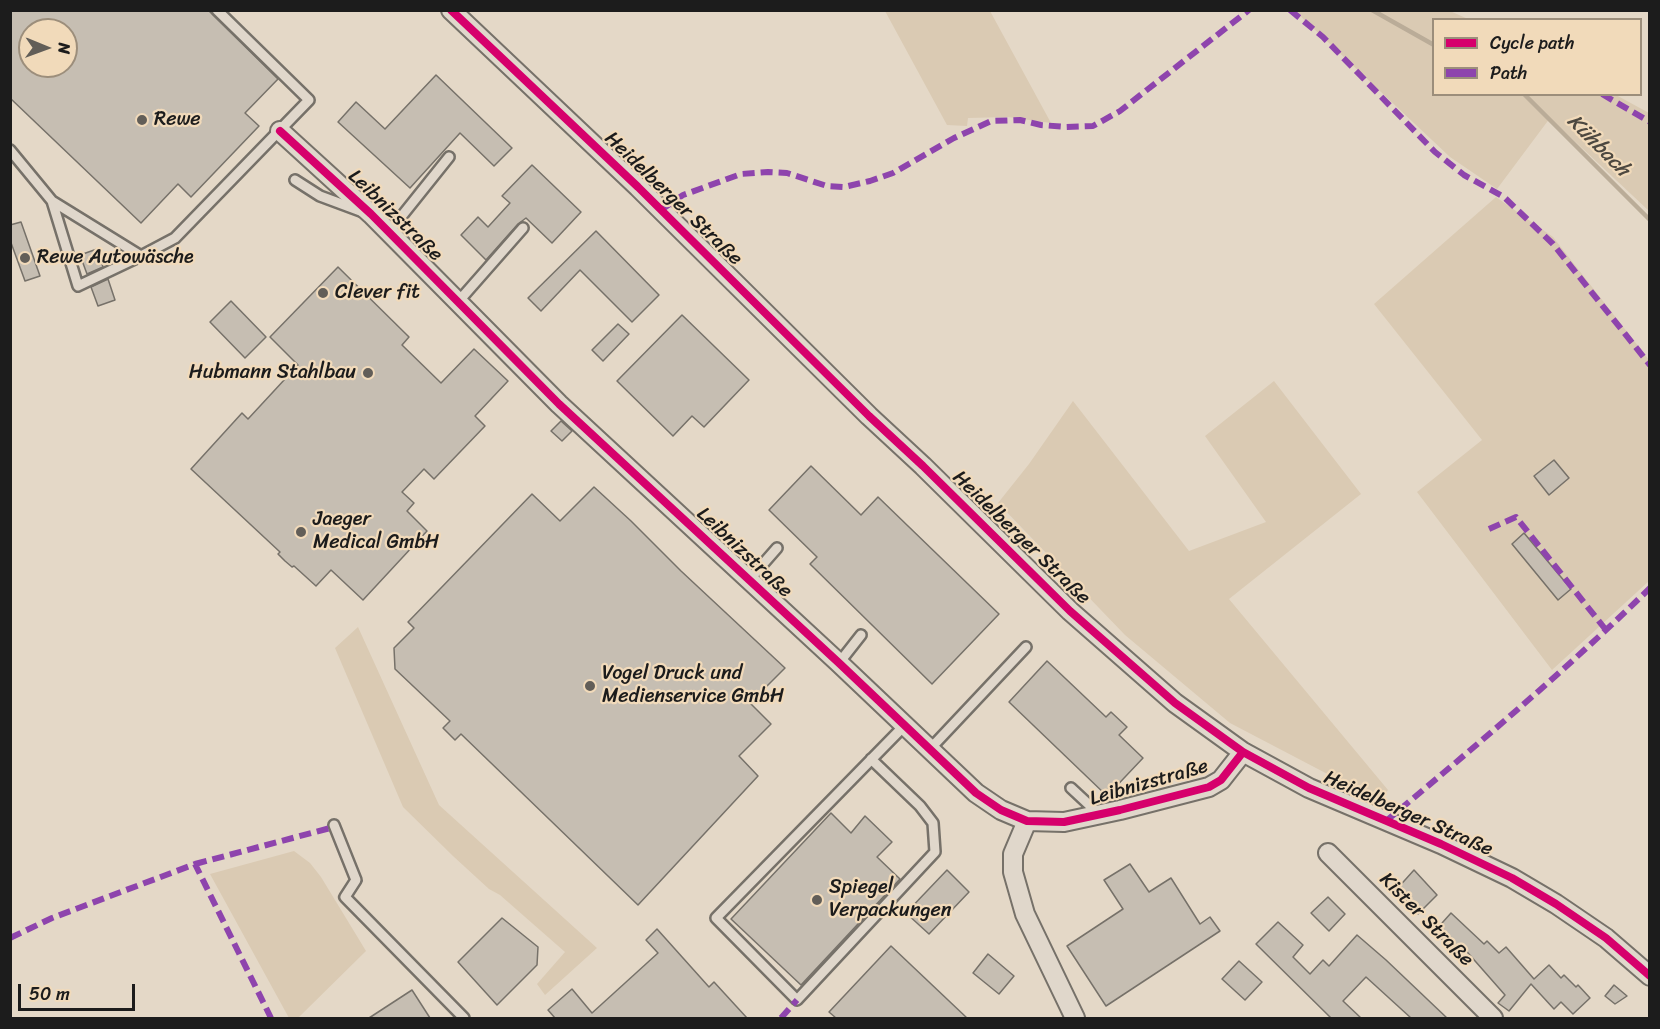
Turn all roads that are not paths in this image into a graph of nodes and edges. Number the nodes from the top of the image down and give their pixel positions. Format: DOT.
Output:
graph roads {
  1 [pos="217,10"];
  2 [pos="451,10"];
  3 [pos="280,131"];
  4 [pos="10,150"];
  5 [pos="449,157"];
  6 [pos="295,180"];
  7 [pos="52,201"];
  8 [pos="371,214"];
  9 [pos="524,228"];
  10 [pos="389,232"];
  11 [pos="141,256"];
  12 [pos="458,302"];
  13 [pos="777,548"];
  14 [pos="749,580"];
  15 [pos="861,635"];
  16 [pos="1026,647"];
  17 [pos="839,663"];
  18 [pos="905,725"];
  19 [pos="930,749"];
  20 [pos="1243,752"];
  21 [pos="871,759"];
  22 [pos="1071,788"];
  23 [pos="1100,815"];
  24 [pos="1027,821"];
  25 [pos="334,825"];
  26 [pos="1328,853"];
  27 [pos="1650,976"];
  28 [pos="464,1018"];
  29 [pos="1076,1018"];
  30 [pos="1493,1018"];
  1 -- 3 [label="lane"];
  2 -- 20 [label="street, Heidelberger Straße"];
  3 -- 8 [label="street, Leibnizstraße"];
  3 -- 11 [label="lane"];
  4 -- 7 [label="lane"];
  5 -- 10 [label="lane"];
  6 -- 8 [label="lane"];
  7 -- 11 [label="lane"];
  7 -- 11 [label="lane"];
  8 -- 10 [label="street, Leibnizstraße"];
  9 -- 12 [label="lane"];
  10 -- 12 [label="street, Leibnizstraße"];
  12 -- 14 [label="street, Leibnizstraße"];
  13 -- 14 [label="lane"];
  14 -- 17 [label="street, Leibnizstraße"];
  15 -- 17 [label="lane"];
  16 -- 19 [label="lane"];
  17 -- 18 [label="street, Leibnizstraße"];
  18 -- 19 [label="street, Leibnizstraße"];
  18 -- 21 [label="lane"];
  19 -- 24 [label="street, Leibnizstraße"];
  20 -- 23 [label="street, Leibnizstraße"];
  20 -- 27 [label="street, Heidelberger Straße"];
  21 -- 21 [label="lane"];
  22 -- 23 [label="lane"];
  23 -- 24 [label="street, Leibnizstraße"];
  24 -- 29 [label="street"];
  25 -- 28 [label="lane"];
  26 -- 30 [label="street, Kister Straße"];
}
